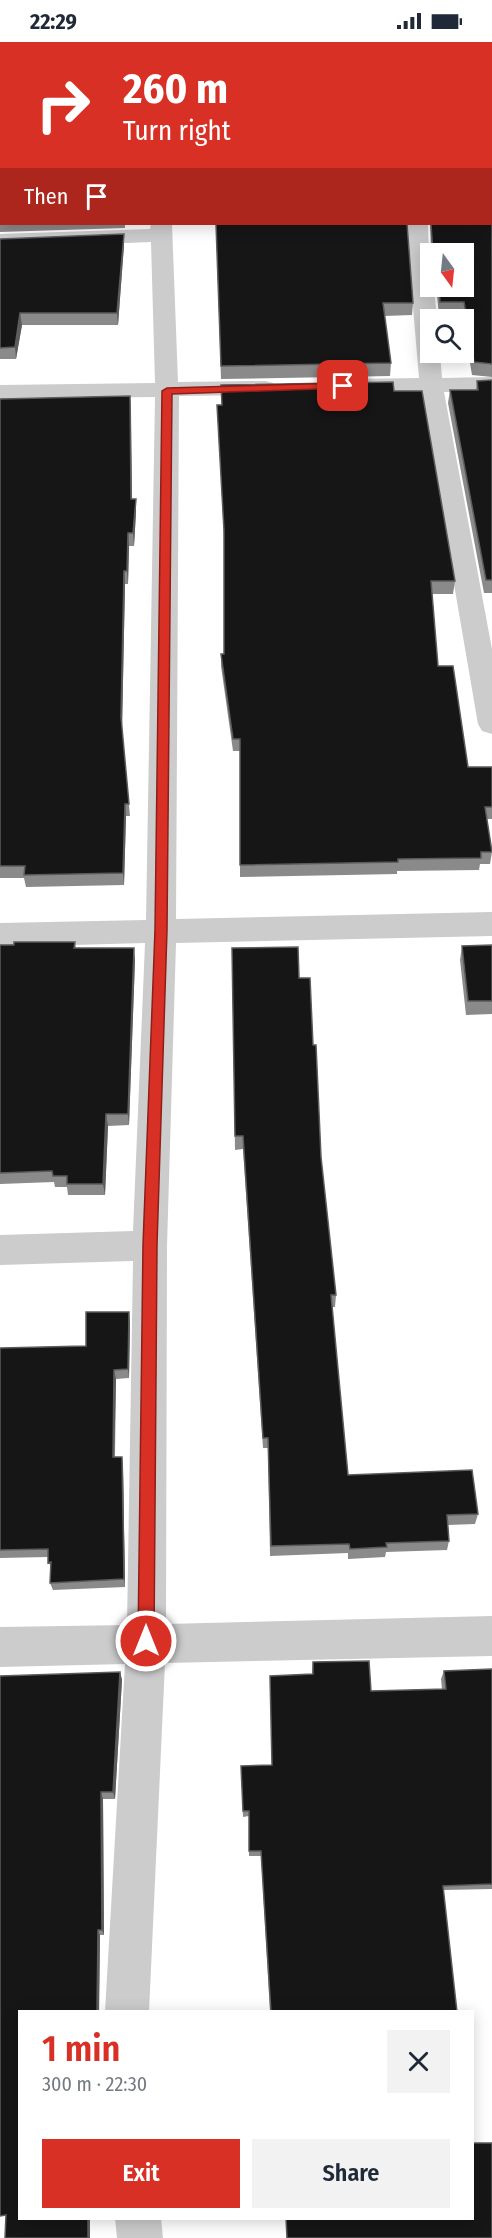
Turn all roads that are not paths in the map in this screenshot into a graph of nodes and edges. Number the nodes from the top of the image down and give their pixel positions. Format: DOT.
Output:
graph roads {
  1 [pos="417,225"];
  2 [pos="162,229"];
  3 [pos="0,241"];
  4 [pos="431,384"];
  5 [pos="492,384"];
  6 [pos="328,387"];
  7 [pos="282,388"];
  8 [pos="167,391"];
  9 [pos="0,392"];
  10 [pos="492,724"];
  11 [pos="492,924"];
  12 [pos="161,930"];
  13 [pos="0,935"];
  14 [pos="150,1245"];
  15 [pos="0,1250"];
  16 [pos="492,1636"];
  17 [pos="146,1641"];
  18 [pos="0,1647"];
  19 [pos="127,2010"];
  20 [pos="138,2220"];
  21 [pos="140,2238"];
  1 -- 4 [label="street"];
  2 -- 3 [label="street"];
  2 -- 8 [label="street"];
  4 -- 5 [label="street"];
  4 -- 6 [label="street"];
  4 -- 10 [label="street"];
  7 -- 8 [label="street"];
  8 -- 9 [label="street"];
  8 -- 12 [label="street"];
  11 -- 12 [label="street"];
  12 -- 13 [label="street"];
  12 -- 14 [label="street"];
  14 -- 15 [label="street"];
  14 -- 17 [label="street"];
  16 -- 17 [label="street"];
  17 -- 18 [label="street"];
  17 -- 19 [label="street"];
  20 -- 21 [label="street"];
}
